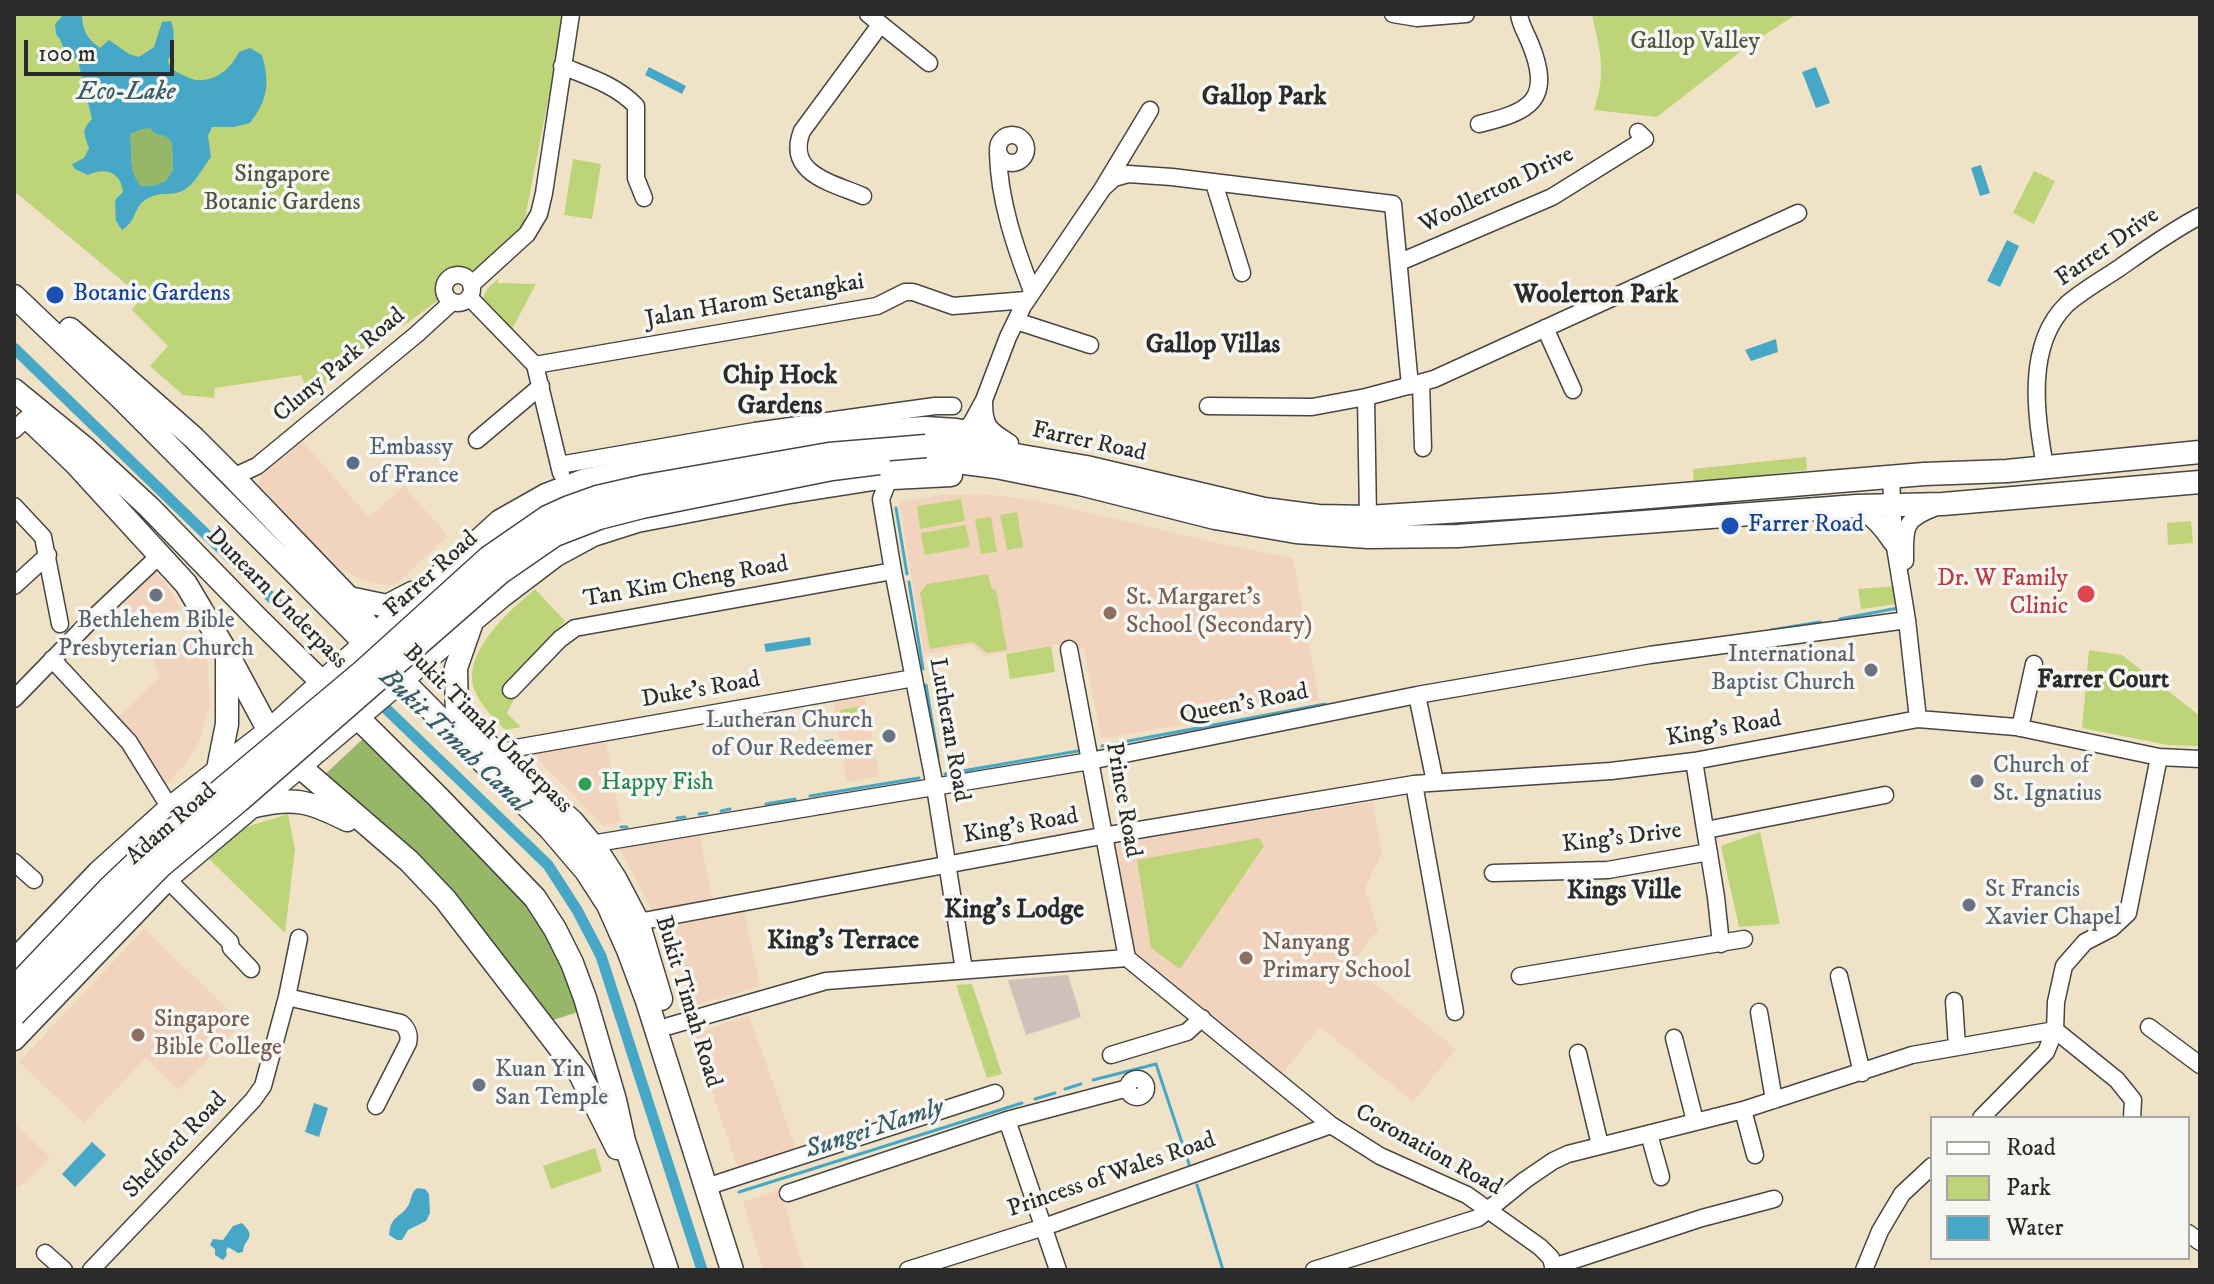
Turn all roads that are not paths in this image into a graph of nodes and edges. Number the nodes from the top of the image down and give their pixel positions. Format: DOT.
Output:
graph roads {
  1 [pos="571,14"];
  2 [pos="1393,14"];
  3 [pos="1466,14"];
  4 [pos="1519,14"];
  5 [pos="874,19"];
  6 [pos="929,63"];
  7 [pos="562,66"];
  8 [pos="1150,110"];
  9 [pos="1479,124"];
  10 [pos="1638,132"];
  11 [pos="998,153"];
  12 [pos="1016,162"];
  13 [pos="1001,181"];
  14 [pos="1214,183"];
  15 [pos="1103,188"];
  16 [pos="863,196"];
  17 [pos="644,198"];
  18 [pos="1798,213"];
  19 [pos="2200,216"];
  20 [pos="1400,262"];
  21 [pos="1242,273"];
  22 [pos="14,282"];
  23 [pos="470,291"];
  24 [pos="14,296"];
  25 [pos="1029,296"];
  26 [pos="452,302"];
  27 [pos="1016,321"];
  28 [pos="1545,328"];
  29 [pos="1090,345"];
  30 [pos="535,365"];
  31 [pos="1416,384"];
  32 [pos="541,386"];
  33 [pos="14,390"];
  34 [pos="1573,390"];
  35 [pos="1366,397"];
  36 [pos="984,400"];
  37 [pos="953,406"];
  38 [pos="1208,406"];
  39 [pos="18,418"];
  40 [pos="956,430"];
  41 [pos="477,440"];
  42 [pos="1010,443"];
  43 [pos="1423,448"];
  44 [pos="2200,452"];
  45 [pos="1086,467"];
  46 [pos="2045,467"];
  47 [pos="894,469"];
  48 [pos="561,476"];
  49 [pos="1891,477"];
  50 [pos="859,481"];
  51 [pos="2200,482"];
  52 [pos="239,483"];
  53 [pos="881,499"];
  54 [pos="1943,504"];
  55 [pos="14,506"];
  56 [pos="1857,506"];
  57 [pos="1893,506"];
  58 [pos="1368,517"];
  59 [pos="1894,541"];
  60 [pos="48,555"];
  61 [pos="160,555"];
  62 [pos="462,555"];
  63 [pos="893,571"];
  64 [pos="429,585"];
  65 [pos="14,586"];
  66 [pos="1903,590"];
  67 [pos="502,596"];
  68 [pos="349,598"];
  69 [pos="1907,620"];
  70 [pos="473,621"];
  71 [pos="60,624"];
  72 [pos="1069,649"];
  73 [pos="227,653"];
  74 [pos="52,659"];
  75 [pos="2034,664"];
  76 [pos="373,666"];
  77 [pos="411,672"];
  78 [pos="914,678"];
  79 [pos="511,690"];
  80 [pos="1417,695"];
  81 [pos="14,699"];
  82 [pos="457,717"];
  83 [pos="1918,719"];
  84 [pos="2020,728"];
  85 [pos="269,731"];
  86 [pos="497,755"];
  87 [pos="2159,757"];
  88 [pos="2200,759"];
  89 [pos="1090,761"];
  90 [pos="1694,761"];
  91 [pos="299,766"];
  92 [pos="218,769"];
  93 [pos="1435,782"];
  94 [pos="1414,784"];
  95 [pos="935,787"];
  96 [pos="191,791"];
  97 [pos="1885,795"];
  98 [pos="250,807"];
  99 [pos="170,808"];
  100 [pos="223,830"];
  101 [pos="1706,830"];
  102 [pos="377,835"];
  103 [pos="1103,836"];
  104 [pos="591,844"];
  105 [pos="1709,852"];
  106 [pos="14,862"];
  107 [pos="946,865"];
  108 [pos="1493,873"];
  109 [pos="34,880"];
  110 [pos="170,882"];
  111 [pos="638,922"];
  112 [pos="299,938"];
  113 [pos="1744,939"];
  114 [pos="1721,944"];
  115 [pos="1127,958"];
  116 [pos="14,961"];
  117 [pos="251,969"];
  118 [pos="964,970"];
  119 [pos="1520,976"];
  120 [pos="1839,976"];
  121 [pos="14,988"];
  122 [pos="287,997"];
  123 [pos="1954,1001"];
  124 [pos="1455,1012"];
  125 [pos="1759,1012"];
  126 [pos="14,1015"];
  127 [pos="1202,1018"];
  128 [pos="669,1026"];
  129 [pos="2149,1027"];
  130 [pos="2055,1030"];
  131 [pos="1674,1038"];
  132 [pos="14,1039"];
  133 [pos="1957,1047"];
  134 [pos="1578,1053"];
  135 [pos="1111,1055"];
  136 [pos="2200,1065"];
  137 [pos="1862,1073"];
  138 [pos="1128,1088"];
  139 [pos="995,1093"];
  140 [pos="1774,1100"];
  141 [pos="376,1106"];
  142 [pos="1743,1110"];
  143 [pos="1983,1116"];
  144 [pos="2132,1116"];
  145 [pos="1007,1120"];
  146 [pos="1695,1121"];
  147 [pos="1331,1125"];
  148 [pos="1649,1134"];
  149 [pos="1600,1145"];
  150 [pos="1755,1155"];
  151 [pos="1930,1168"];
  152 [pos="1661,1177"];
  153 [pos="708,1180"];
  154 [pos="788,1193"];
  155 [pos="643,1199"];
  156 [pos="1774,1199"];
  157 [pos="1489,1210"];
  158 [pos="1044,1227"];
  159 [pos="45,1253"];
  160 [pos="661,1267"];
  161 [pos="1554,1269"];
  162 [pos="64,1270"];
  163 [pos="91,1270"];
  164 [pos="732,1270"];
  165 [pos="908,1270"];
  166 [pos="1058,1270"];
  167 [pos="1314,1270"];
  168 [pos="1864,1270"];
  1 -- 7 [label="street"];
  2 -- 3 [label="street"];
  4 -- 9 [label="street"];
  5 -- 6 [label="street"];
  5 -- 16 [label="street"];
  7 -- 17 [label="street"];
  7 -- 23 [label="street"];
  8 -- 15 [label="street"];
  10 -- 20 [label="street, Woollerton Drive"];
  11 -- 12 [label="street"];
  11 -- 12 [label="street"];
  11 -- 13 [label="street"];
  12 -- 13 [label="street"];
  13 -- 25 [label="street"];
  14 -- 15 [label="street"];
  14 -- 20 [label="street, Woollerton Drive"];
  14 -- 21 [label="street"];
  15 -- 25 [label="street"];
  18 -- 28 [label="street"];
  19 -- 46 [label="street, Farrer Drive"];
  20 -- 31 [label="street, Woollerton Drive"];
  22 -- 52 [label="highway, Bukit Timah Road"];
  23 -- 26 [label="street"];
  23 -- 26 [label="street"];
  23 -- 30 [label="street"];
  24 -- 153 [label="highway, Bukit Timah Underpass"];
  25 -- 27 [label="street"];
  25 -- 30 [label="street, Jalan Harom Setangkai"];
  26 -- 52 [label="street, Cluny Park Road"];
  27 -- 29 [label="street"];
  27 -- 36 [label="street"];
  28 -- 31 [label="street"];
  28 -- 34 [label="street"];
  30 -- 32 [label="street"];
  31 -- 35 [label="street"];
  31 -- 43 [label="street, Woollerton Drive"];
  32 -- 41 [label="street"];
  32 -- 48 [label="street"];
  33 -- 155 [label="highway, Dunearn Underpass"];
  35 -- 38 [label="street"];
  35 -- 58 [label="street"];
  36 -- 40 [label="street"];
  36 -- 42 [label="street"];
  37 -- 48 [label="street"];
  39 -- 61 [label="highway"];
  40 -- 42 [label="highway"];
  40 -- 48 [label="highway"];
  42 -- 45 [label="highway"];
  44 -- 46 [label="highway, Farrer Road"];
  45 -- 58 [label="highway, Farrer Road"];
  45 -- 76 [label="highway, Farrer Road, bridge"];
  46 -- 49 [label="highway, Farrer Road"];
  47 -- 50 [label="highway"];
  47 -- 53 [label="street"];
  47 -- 56 [label="highway, Farrer Road"];
  47 -- 76 [label="highway, Farrer Road, bridge"];
  48 -- 62 [label="highway"];
  49 -- 57 [label="street"];
  49 -- 58 [label="highway, Farrer Road"];
  50 -- 53 [label="street"];
  50 -- 67 [label="highway"];
  51 -- 54 [label="highway, Farrer Road"];
  52 -- 68 [label="highway, Bukit Timah Road"];
  53 -- 63 [label="street, Lutheran Road"];
  54 -- 57 [label="highway, Farrer Road"];
  54 -- 66 [label="street"];
  55 -- 60 [label="street"];
  56 -- 57 [label="highway, Farrer Road"];
  56 -- 59 [label="highway"];
  57 -- 59 [label="street"];
  59 -- 66 [label="street"];
  60 -- 65 [label="street"];
  60 -- 71 [label="street"];
  61 -- 73 [label="highway"];
  61 -- 74 [label="street"];
  62 -- 64 [label="highway"];
  62 -- 67 [label="highway"];
  63 -- 78 [label="street, Lutheran Road"];
  63 -- 79 [label="street, Tan Kim Cheng Road"];
  64 -- 68 [label="highway"];
  64 -- 76 [label="highway"];
  66 -- 69 [label="street"];
  67 -- 70 [label="highway"];
  68 -- 76 [label="highway, Bukit Timah Road"];
  69 -- 80 [label="street, Queen's Road"];
  69 -- 83 [label="street"];
  70 -- 77 [label="highway"];
  70 -- 82 [label="highway"];
  72 -- 89 [label="street, Prince Road"];
  73 -- 85 [label="highway"];
  73 -- 92 [label="highway"];
  74 -- 81 [label="street"];
  74 -- 99 [label="street"];
  75 -- 84 [label="street"];
  76 -- 77 [label="highway, Bukit Timah Road"];
  76 -- 77 [label="highway"];
  76 -- 85 [label="highway"];
  76 -- 91 [label="highway"];
  76 -- 121 [label="highway, Adam Road, bridge"];
  76 -- 126 [label="highway, Adam Road, bridge"];
  77 -- 82 [label="highway, Bukit Timah Road"];
  78 -- 86 [label="street, Duke's Road"];
  78 -- 95 [label="street, Lutheran Road"];
  80 -- 89 [label="street, Queen's Road"];
  80 -- 93 [label="street"];
  82 -- 86 [label="highway, Bukit Timah Road"];
  83 -- 84 [label="street, King's Road"];
  83 -- 90 [label="street, King's Road"];
  84 -- 87 [label="street, King's Road"];
  85 -- 91 [label="highway"];
  85 -- 92 [label="highway"];
  86 -- 104 [label="highway, Bukit Timah Road"];
  87 -- 88 [label="street, King's Road"];
  87 -- 130 [label="street"];
  89 -- 95 [label="street, Queen's Road"];
  89 -- 103 [label="street, Prince Road"];
  90 -- 93 [label="street, King's Road"];
  90 -- 101 [label="street, King's Drive"];
  91 -- 98 [label="highway"];
  91 -- 102 [label="highway"];
  92 -- 96 [label="highway"];
  93 -- 94 [label="street, King's Road"];
  94 -- 103 [label="street, King's Road"];
  94 -- 124 [label="street"];
  95 -- 104 [label="street, Queen's Road"];
  95 -- 107 [label="street, Lutheran Road"];
  96 -- 99 [label="highway"];
  96 -- 100 [label="highway"];
  97 -- 101 [label="street, King's Drive"];
  98 -- 100 [label="highway"];
  98 -- 102 [label="highway"];
  99 -- 116 [label="highway"];
  100 -- 110 [label="highway"];
  101 -- 105 [label="street, King's Drive"];
  102 -- 155 [label="highway"];
  103 -- 107 [label="street, King's Road"];
  103 -- 115 [label="street, Prince Road"];
  104 -- 111 [label="highway, Bukit Timah Road"];
  105 -- 108 [label="street, King's Drive"];
  105 -- 114 [label="street, King's Drive"];
  106 -- 109 [label="street"];
  107 -- 111 [label="street, King's Road"];
  107 -- 118 [label="street, Lutheran Road"];
  110 -- 117 [label="street, Adam Road"];
  110 -- 132 [label="highway"];
  111 -- 128 [label="highway, Bukit Timah Road"];
  112 -- 122 [label="street, Shelford Road"];
  113 -- 114 [label="street"];
  114 -- 119 [label="street"];
  115 -- 118 [label="street"];
  115 -- 127 [label="street, Coronation Road"];
  118 -- 128 [label="street"];
  120 -- 137 [label="street"];
  122 -- 141 [label="street"];
  122 -- 163 [label="street, Shelford Road"];
  123 -- 133 [label="street"];
  125 -- 140 [label="street"];
  127 -- 135 [label="street"];
  127 -- 147 [label="street, Coronation Road"];
  128 -- 153 [label="highway, Bukit Timah Road"];
  129 -- 136 [label="street"];
  130 -- 133 [label="street"];
  130 -- 143 [label="street"];
  130 -- 144 [label="street"];
  131 -- 146 [label="street"];
  133 -- 137 [label="street"];
  134 -- 149 [label="street"];
  137 -- 140 [label="street"];
  138 -- 145 [label="street"];
  139 -- 153 [label="street"];
  140 -- 142 [label="street"];
  142 -- 146 [label="street"];
  142 -- 150 [label="street"];
  145 -- 154 [label="street"];
  145 -- 158 [label="street"];
  146 -- 148 [label="street"];
  147 -- 157 [label="street, Coronation Road"];
  147 -- 158 [label="street, Princess of Wales Road"];
  148 -- 149 [label="street"];
  148 -- 152 [label="street"];
  149 -- 157 [label="street"];
  151 -- 168 [label="street"];
  153 -- 164 [label="highway, Bukit Timah Road"];
  155 -- 160 [label="highway"];
  156 -- 161 [label="street, Coronation Road"];
  157 -- 161 [label="street, Coronation Road"];
  157 -- 167 [label="street"];
  158 -- 165 [label="street, Princess of Wales Road"];
  158 -- 166 [label="street"];
  159 -- 162 [label="street"];
}
